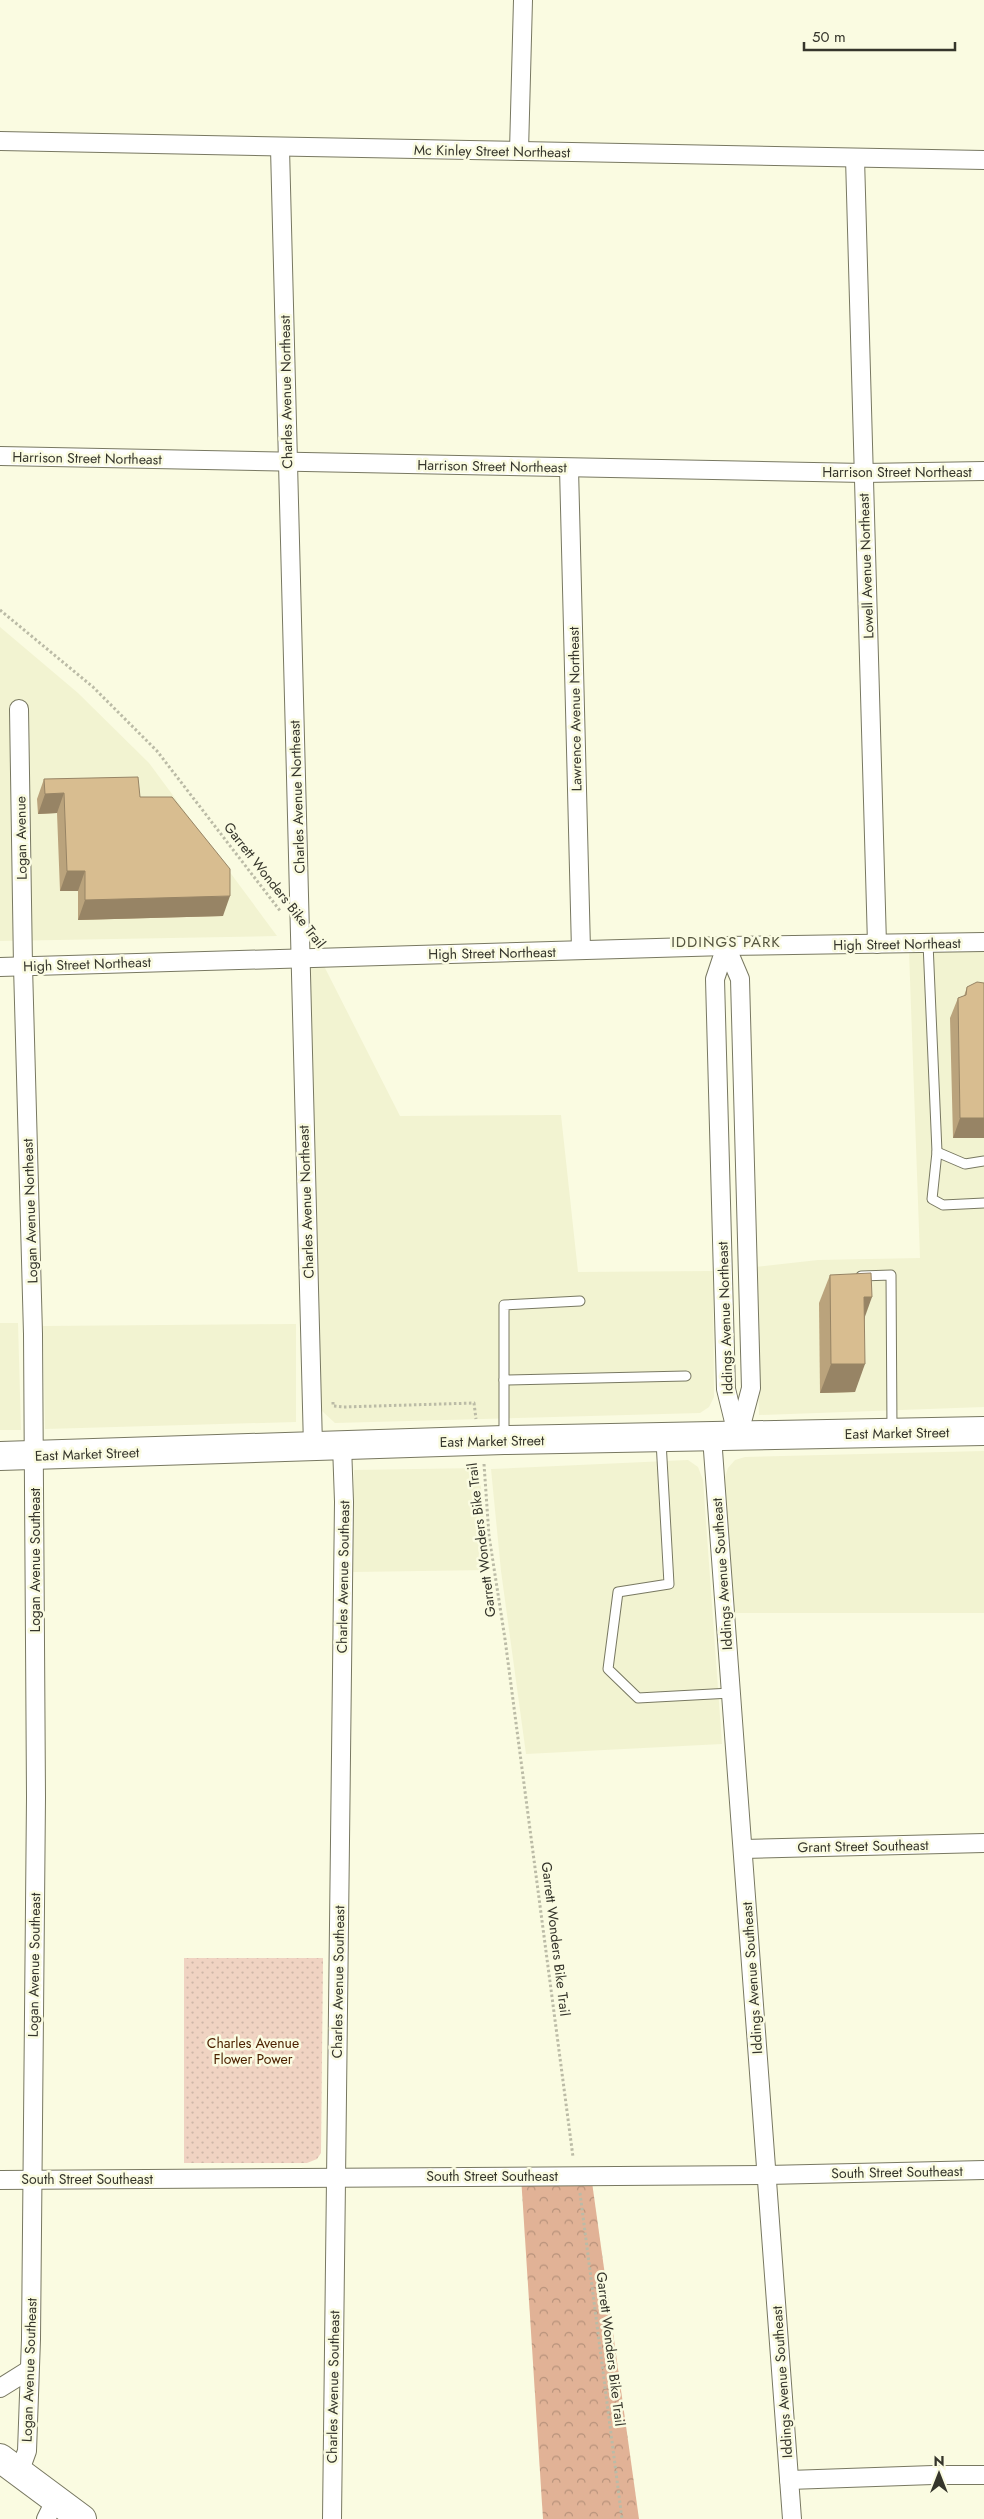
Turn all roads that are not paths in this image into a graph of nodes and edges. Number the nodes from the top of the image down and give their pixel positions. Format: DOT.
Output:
graph roads {
  1 [pos="523,0"];
  2 [pos="0,141"];
  3 [pos="280,148"];
  4 [pos="519,151"];
  5 [pos="856,158"];
  6 [pos="984,160"];
  7 [pos="0,456"];
  8 [pos="287,462"];
  9 [pos="569,468"];
  10 [pos="984,471"];
  11 [pos="864,473"];
  12 [pos="19,709"];
  13 [pos="984,942"];
  14 [pos="928,943"];
  15 [pos="877,944"];
  16 [pos="726,946"];
  17 [pos="581,950"];
  18 [pos="299,957"];
  19 [pos="23,966"];
  20 [pos="0,967"];
  21 [pos="937,1152"];
  22 [pos="984,1161"];
  23 [pos="984,1203"];
  24 [pos="854,1276"];
  25 [pos="580,1301"];
  26 [pos="686,1376"];
  27 [pos="504,1380"];
  28 [pos="984,1431"];
  29 [pos="892,1433"];
  30 [pos="725,1437"];
  31 [pos="660,1438"];
  32 [pos="492,1440"];
  33 [pos="342,1445"];
  34 [pos="313,1446"];
  35 [pos="35,1455"];
  36 [pos="0,1456"];
  37 [pos="731,1693"];
  38 [pos="984,1843"];
  39 [pos="742,1849"];
  40 [pos="984,2170"];
  41 [pos="767,2175"];
  42 [pos="336,2177"];
  43 [pos="32,2179"];
  44 [pos="0,2180"];
  45 [pos="29,2370"];
  46 [pos="0,2388"];
  47 [pos="10,2465"];
  48 [pos="984,2475"];
  49 [pos="789,2480"];
  50 [pos="51,2510"];
  51 [pos="82,2519"];
  52 [pos="332,2519"];
  53 [pos="792,2519"];
  1 -- 4 [label="street"];
  2 -- 3 [label="street, Mc Kinley Street Northeast"];
  3 -- 4 [label="street, Mc Kinley Street Northeast"];
  3 -- 8 [label="street, Charles Avenue Northeast"];
  4 -- 5 [label="street, Mc Kinley Street Northeast"];
  5 -- 6 [label="street, Mc Kinley Street Northeast"];
  5 -- 11 [label="street, Lowell Avenue Northeast"];
  7 -- 8 [label="street, Harrison Street Northeast"];
  8 -- 9 [label="street, Harrison Street Northeast"];
  8 -- 18 [label="street, Charles Avenue Northeast"];
  9 -- 11 [label="street, Harrison Street Northeast"];
  9 -- 17 [label="street, Lawrence Avenue Northeast"];
  10 -- 11 [label="street, Harrison Street Northeast"];
  11 -- 15 [label="street, Lowell Avenue Northeast"];
  12 -- 19 [label="street, Logan Avenue"];
  13 -- 14 [label="street, High Street Northeast"];
  14 -- 15 [label="street, High Street Northeast"];
  14 -- 21 [label="lane"];
  15 -- 16 [label="street, High Street Northeast"];
  16 -- 17 [label="street, High Street Northeast"];
  16 -- 30 [label="street, Iddings Avenue Northeast"];
  16 -- 30 [label="street, Iddings Avenue Northeast"];
  17 -- 18 [label="street, High Street Northeast"];
  18 -- 19 [label="street, High Street Northeast"];
  18 -- 34 [label="street, Charles Avenue Northeast"];
  19 -- 20 [label="street, High Street Northeast"];
  19 -- 35 [label="street, Logan Avenue Northeast"];
  21 -- 22 [label="lane"];
  21 -- 23 [label="lane"];
  24 -- 29 [label="lane"];
  25 -- 27 [label="lane"];
  26 -- 27 [label="lane"];
  27 -- 32 [label="lane"];
  28 -- 29 [label="main road, East Market Street"];
  29 -- 30 [label="main road, East Market Street"];
  30 -- 31 [label="main road, East Market Street"];
  30 -- 37 [label="street, Iddings Avenue Southeast"];
  31 -- 32 [label="main road, East Market Street"];
  31 -- 37 [label="lane"];
  32 -- 33 [label="main road, East Market Street"];
  33 -- 34 [label="main road, East Market Street"];
  33 -- 42 [label="street, Charles Avenue Southeast"];
  34 -- 35 [label="main road, East Market Street"];
  35 -- 36 [label="main road, East Market Street"];
  35 -- 43 [label="street, Logan Avenue Southeast"];
  37 -- 39 [label="street, Iddings Avenue Southeast"];
  38 -- 39 [label="street, Grant Street Southeast"];
  39 -- 41 [label="street, Iddings Avenue Southeast"];
  40 -- 41 [label="street, South Street Southeast"];
  41 -- 42 [label="street, South Street Southeast"];
  41 -- 49 [label="street, Iddings Avenue Southeast"];
  42 -- 43 [label="street, South Street Southeast"];
  42 -- 52 [label="street, Charles Avenue Southeast"];
  43 -- 44 [label="street, South Street Southeast"];
  43 -- 45 [label="street, Logan Avenue Southeast"];
  45 -- 46 [label="street"];
  45 -- 47 [label="street, Logan Avenue Southeast"];
  47 -- 50 [label="main road"];
  48 -- 49 [label="street"];
  49 -- 53 [label="street, Iddings Avenue Southeast"];
  50 -- 51 [label="main road"];
}
